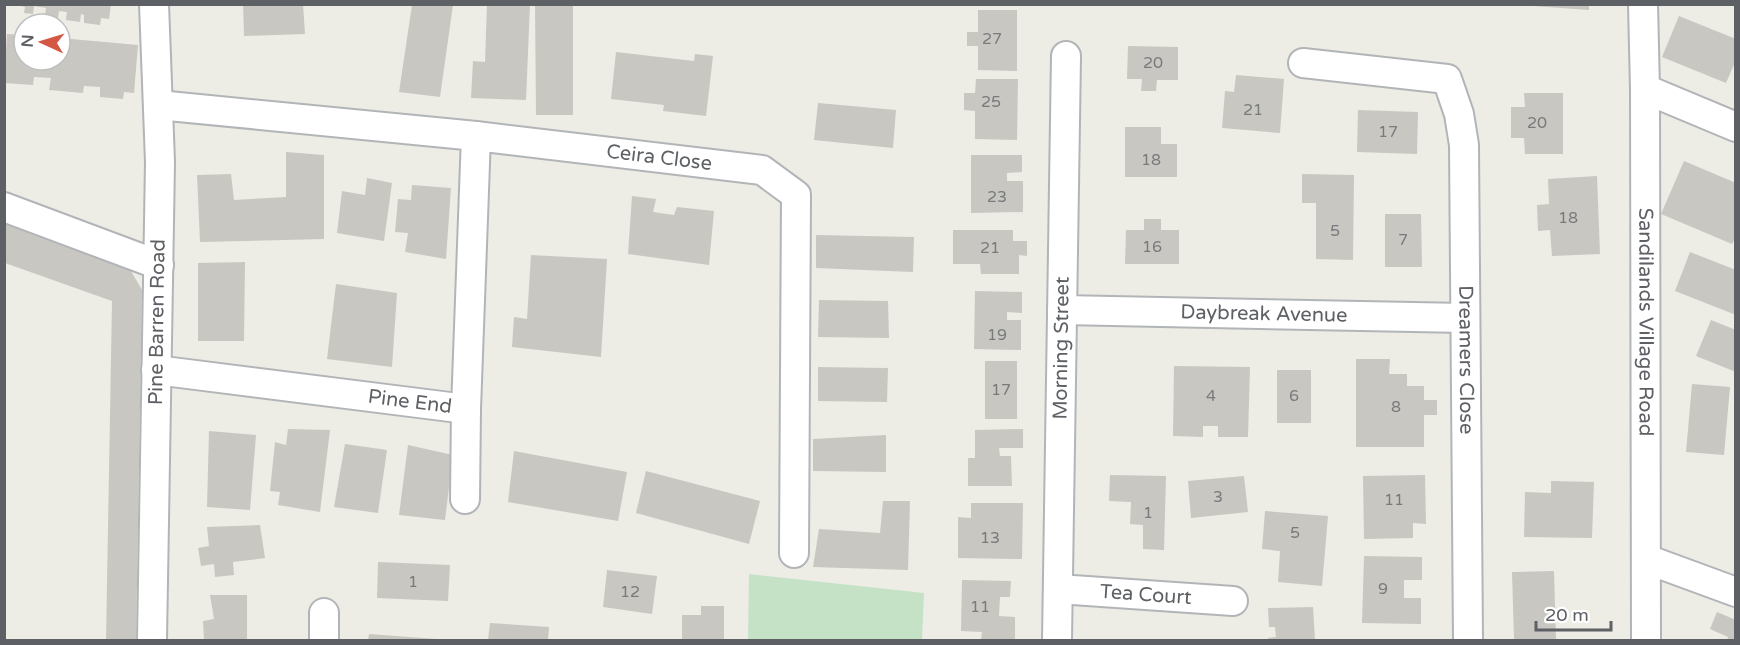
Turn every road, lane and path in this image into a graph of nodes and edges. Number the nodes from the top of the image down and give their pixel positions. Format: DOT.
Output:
graph roads {
  1 [pos="154,4"];
  2 [pos="1643,4"];
  3 [pos="1066,56"];
  4 [pos="1303,63"];
  5 [pos="1645,89"];
  6 [pos="158,105"];
  7 [pos="1736,127"];
  8 [pos="476,136"];
  9 [pos="4,207"];
  10 [pos="159,265"];
  11 [pos="1062,310"];
  12 [pos="1465,318"];
  13 [pos="156,370"];
  14 [pos="466,409"];
  15 [pos="465,499"];
  16 [pos="794,553"];
  17 [pos="1646,559"];
  18 [pos="1058,589"];
  19 [pos="1736,592"];
  20 [pos="1233,601"];
  21 [pos="152,640"];
  22 [pos="1057,640"];
  23 [pos="1468,640"];
  24 [pos="1646,640"];
  1 -- 6 [label="street, Pine Barren Road"];
  2 -- 5 [label="street, Sandilands Village Road"];
  3 -- 11 [label="street, Morning Street"];
  4 -- 12 [label="street, Dreamers Close"];
  5 -- 7 [label="street"];
  5 -- 17 [label="street, Sandilands Village Road"];
  6 -- 8 [label="street, Ceira Close"];
  6 -- 10 [label="street, Pine Barren Road"];
  8 -- 14 [label="street, Pine End"];
  8 -- 16 [label="street, Ceira Close"];
  9 -- 10 [label="street"];
  10 -- 13 [label="street, Pine Barren Road"];
  11 -- 12 [label="street, Daybreak Avenue"];
  11 -- 18 [label="street, Morning Street"];
  12 -- 23 [label="street, Dreamers Close"];
  13 -- 14 [label="street, Pine End"];
  13 -- 21 [label="street, Pine Barren Road"];
  14 -- 15 [label="street"];
  17 -- 19 [label="street"];
  17 -- 24 [label="street, Sandilands Village Road"];
  18 -- 20 [label="street, Tea Court"];
  18 -- 22 [label="street, Morning Street"];
}
